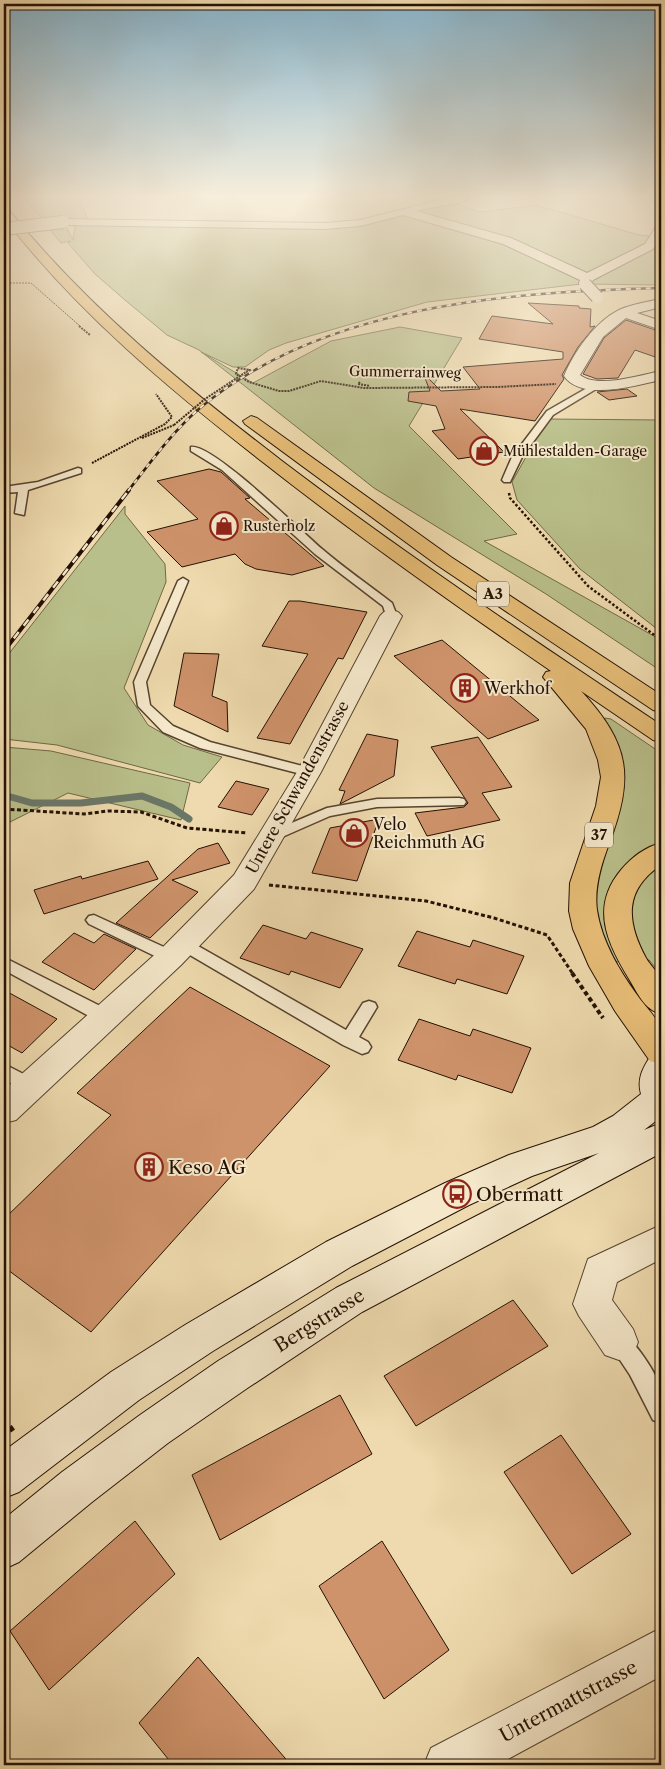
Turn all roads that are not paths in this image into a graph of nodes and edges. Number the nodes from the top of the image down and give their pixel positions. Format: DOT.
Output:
graph roads {
  1 [pos="64,281"];
  2 [pos="586,281"];
  3 [pos="661,303"];
  4 [pos="627,312"];
  5 [pos="661,326"];
  6 [pos="661,376"];
  7 [pos="597,386"];
  8 [pos="238,411"];
  9 [pos="194,449"];
  10 [pos="78,471"];
  11 [pos="507,480"];
  12 [pos="4,490"];
  13 [pos="23,490"];
  14 [pos="20,513"];
  15 [pos="183,580"];
  16 [pos="391,616"];
  17 [pos="510,634"];
  18 [pos="661,705"];
  19 [pos="661,735"];
  20 [pos="309,772"];
  21 [pos="459,802"];
  22 [pos="273,836"];
  23 [pos="661,852"];
  24 [pos="94,920"];
  25 [pos="177,951"];
  26 [pos="7,965"];
  27 [pos="661,1004"];
  28 [pos="369,1007"];
  29 [pos="106,1017"];
  30 [pos="661,1052"];
  31 [pos="4,1071"];
  32 [pos="30,1085"];
  33 [pos="660,1090"];
  34 [pos="4,1110"];
  35 [pos="661,1137"];
  36 [pos="660,1244"];
  37 [pos="619,1342"];
  38 [pos="661,1412"];
  39 [pos="4,1477"];
  40 [pos="4,1547"];
  41 [pos="661,1651"];
  42 [pos="448,1765"];
  1 -- 17 [label="highway, A3"];
  2 -- 4 [label="street, bridge"];
  3 -- 4 [label="street"];
  4 -- 5 [label="street"];
  4 -- 7 [label="street"];
  6 -- 7 [label="street"];
  7 -- 11 [label="lane"];
  8 -- 18 [label="highway, A3"];
  9 -- 16 [label="lane"];
  10 -- 13 [label="lane"];
  12 -- 13 [label="lane"];
  13 -- 14 [label="lane"];
  15 -- 20 [label="lane"];
  16 -- 20 [label="street, Untere Schwandenstrasse"];
  17 -- 19 [label="highway, A3"];
  17 -- 30 [label="highway, 37"];
  20 -- 22 [label="street, Untere Schwandenstrasse"];
  21 -- 22 [label="lane"];
  22 -- 25 [label="street, Untere Schwandenstrasse"];
  23 -- 27 [label="highway"];
  24 -- 25 [label="lane"];
  25 -- 28 [label="lane"];
  25 -- 29 [label="street, Untere Schwandenstrasse"];
  26 -- 29 [label="lane"];
  29 -- 32 [label="street, Untere Schwandenstrasse"];
  31 -- 32 [label="lane"];
  32 -- 34 [label="street, Untere Schwandenstrasse"];
  33 -- 39 [label="street"];
  35 -- 40 [label="street, Bergstrasse"];
  36 -- 37 [label="street"];
  37 -- 38 [label="lane"];
  41 -- 42 [label="street, Untermattstrasse"];
}
